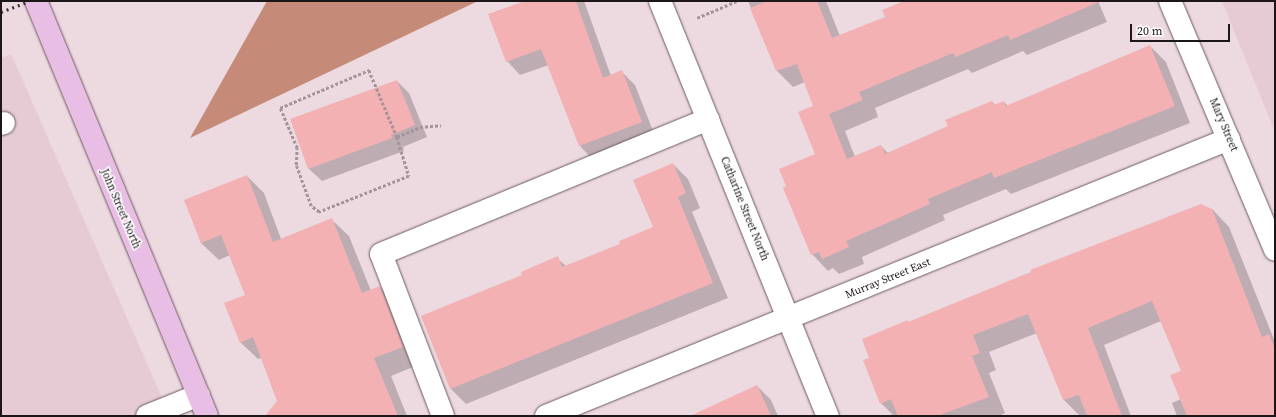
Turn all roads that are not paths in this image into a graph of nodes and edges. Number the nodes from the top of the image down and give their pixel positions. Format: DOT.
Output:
graph roads {
  1 [pos="36,1"];
  2 [pos="660,1"];
  3 [pos="1170,1"];
  4 [pos="708,119"];
  5 [pos="1229,139"];
  6 [pos="1275,250"];
  7 [pos="788,320"];
  8 [pos="199,394"];
  9 [pos="147,416"];
  10 [pos="207,416"];
  11 [pos="443,416"];
  12 [pos="546,416"];
  13 [pos="828,416"];
  1 -- 8 [label="main road, John Street North"];
  2 -- 4 [label="street, Catharine Street North"];
  3 -- 5 [label="street, Mary Street"];
  4 -- 7 [label="street, Catharine Street North"];
  4 -- 11 [label="street"];
  5 -- 6 [label="street, Mary Street"];
  5 -- 7 [label="street, Murray Street East"];
  7 -- 12 [label="street, Murray Street East"];
  7 -- 13 [label="street, Catharine Street North"];
  8 -- 9 [label="street"];
  8 -- 10 [label="main road, John Street North"];
}
